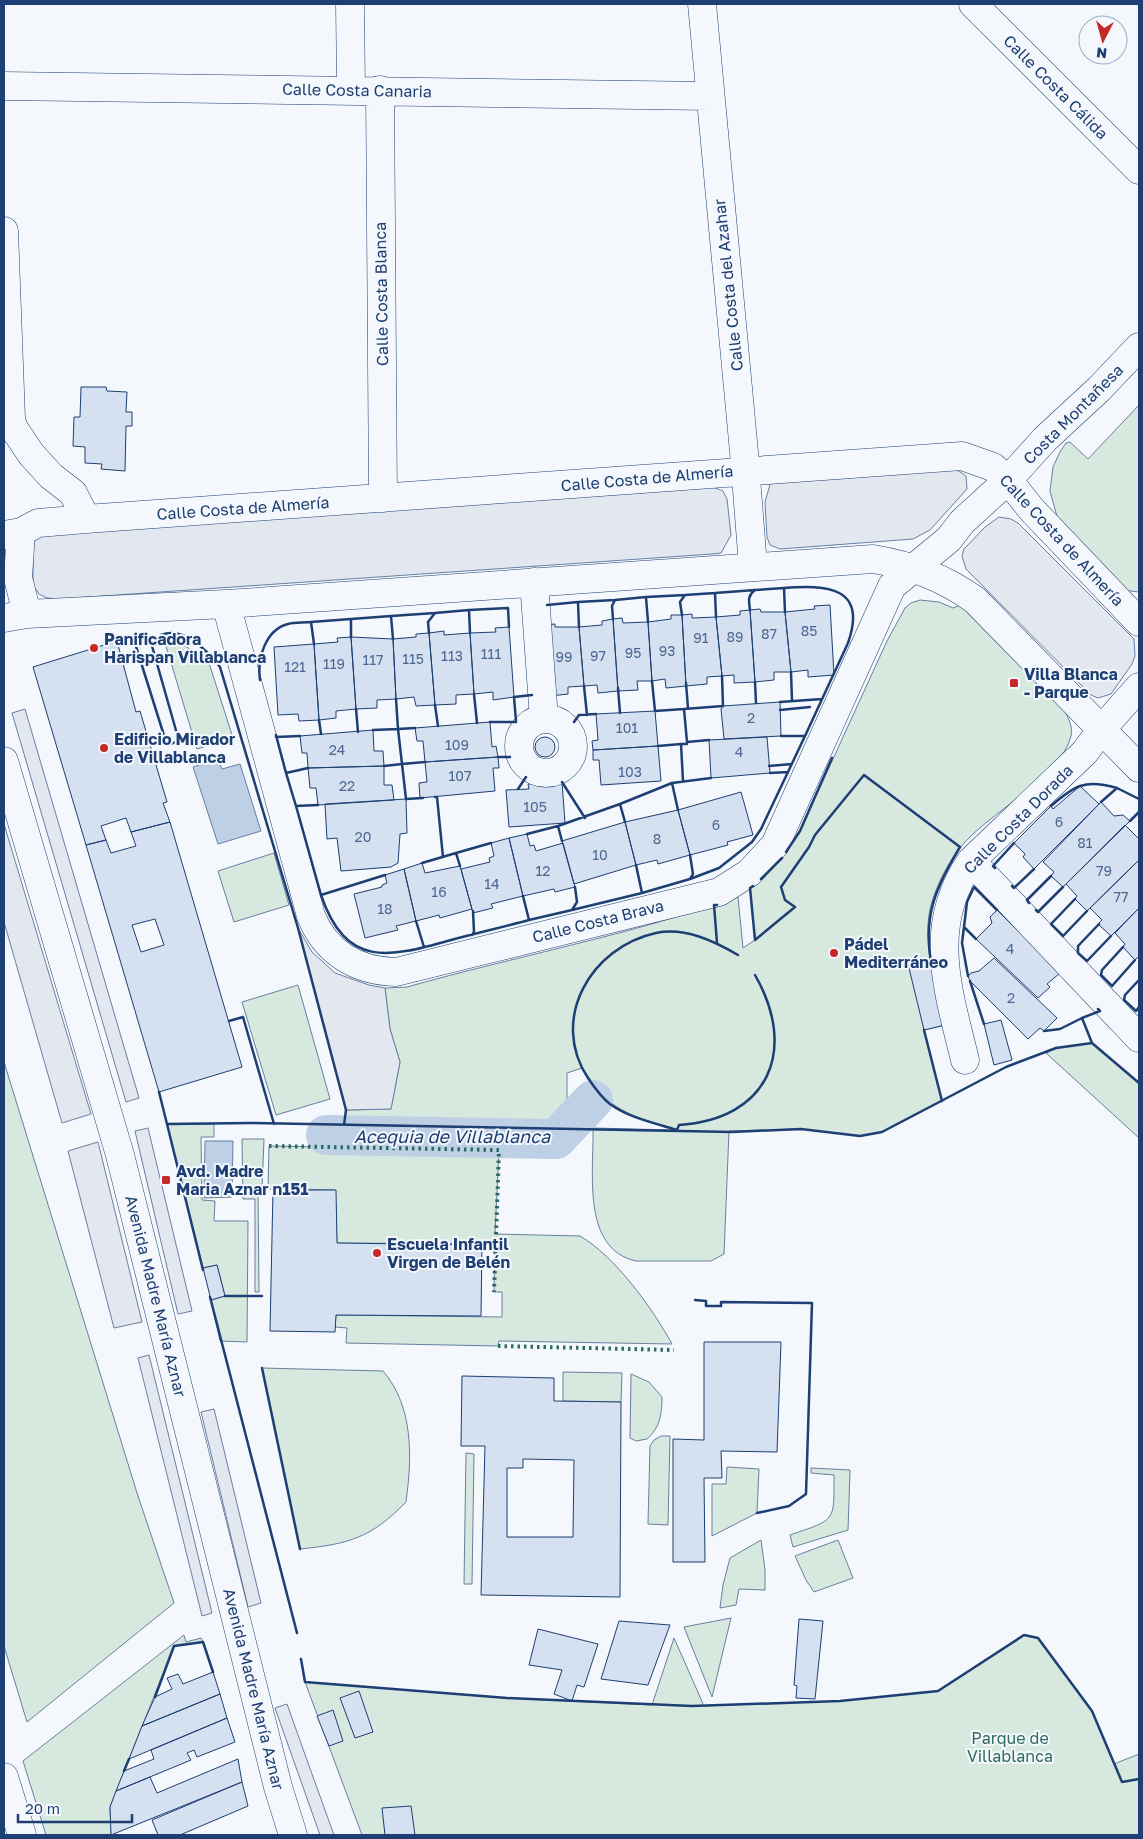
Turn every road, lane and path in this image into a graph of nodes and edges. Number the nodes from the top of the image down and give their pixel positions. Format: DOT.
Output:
graph roads {
  1 [pos="350,4"];
  2 [pos="702,4"];
  3 [pos="972,4"];
  4 [pos="4,86"];
  5 [pos="352,90"];
  6 [pos="380,90"];
  7 [pos="710,96"];
  8 [pos="1139,170"];
  9 [pos="4,230"];
  10 [pos="1139,347"];
  11 [pos="7,418"];
  12 [pos="746,470"];
  13 [pos="1008,480"];
  14 [pos="383,498"];
  15 [pos="86,519"];
  16 [pos="12,534"];
  17 [pos="753,566"];
  18 [pos="913,567"];
  19 [pos="534,582"];
  20 [pos="226,604"];
  21 [pos="15,616"];
  22 [pos="1139,622"];
  23 [pos="1139,687"];
  24 [pos="544,719"];
  25 [pos="1101,730"];
  26 [pos="4,760"];
  27 [pos="1139,768"];
  28 [pos="971,861"];
  29 [pos="1139,1038"];
  30 [pos="965,1060"];
  31 [pos="4,1777"];
  32 [pos="22,1835"];
  33 [pos="293,1835"];
  1 -- 5 [label="street"];
  2 -- 7 [label="street, Calle Costa del Azahar"];
  3 -- 8 [label="street, Calle Costa Cálida"];
  4 -- 5 [label="street, Calle Costa Canaria"];
  5 -- 6 [label="street, Calle Costa Canaria"];
  6 -- 7 [label="street, Calle Costa Canaria"];
  6 -- 14 [label="street, Calle Costa Blanca"];
  7 -- 12 [label="street, Calle Costa del Azahar"];
  9 -- 11 [label="street"];
  10 -- 13 [label="street, Costa Montañesa"];
  11 -- 15 [label="street"];
  12 -- 13 [label="street, Calle Costa de Almería"];
  12 -- 14 [label="street, Calle Costa de Almería"];
  12 -- 17 [label="street, Calle Costa del Azahar"];
  13 -- 18 [label="street, Calle Costa Brava"];
  13 -- 22 [label="street, Calle Costa de Almería"];
  14 -- 15 [label="street, Calle Costa de Almería"];
  15 -- 16 [label="street, Calle Costa de Almería"];
  16 -- 21 [label="street, Calle Costa de Almería"];
  17 -- 18 [label="street, Calle Costa de Almería"];
  17 -- 19 [label="street, Calle Costa de Almería"];
  18 -- 20 [label="street, Calle Costa Brava"];
  18 -- 25 [label="street, Calle Costa de Almería"];
  19 -- 20 [label="street, Calle Costa de Almería"];
  19 -- 24 [label="street"];
  20 -- 21 [label="street, Calle Costa de Almería"];
  23 -- 25 [label="street, Calle Costa Dorada"];
  25 -- 27 [label="street, Calle Costa de Almería"];
  25 -- 28 [label="street, Calle Costa Dorada"];
  26 -- 33 [label="street, Avenida Madre María Aznar"];
  28 -- 29 [label="street"];
  28 -- 30 [label="street, Calle Costa Dorada"];
  31 -- 32 [label="street"];
}
